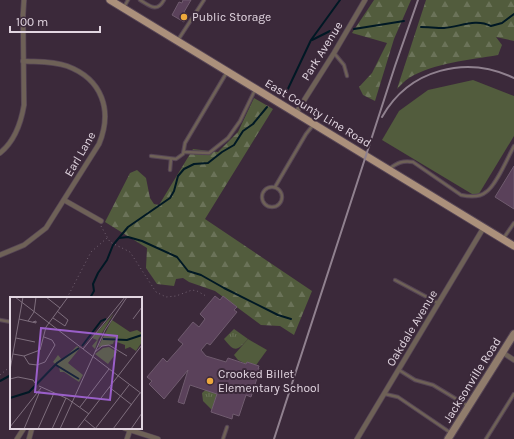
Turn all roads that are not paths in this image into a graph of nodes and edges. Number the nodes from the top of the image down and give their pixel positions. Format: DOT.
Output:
graph roads {
  1 [pos="24,0"];
  2 [pos="110,0"];
  3 [pos="128,0"];
  4 [pos="140,0"];
  5 [pos="164,0"];
  6 [pos="204,0"];
  7 [pos="365,0"];
  8 [pos="123,8"];
  9 [pos="178,41"];
  10 [pos="334,53"];
  11 [pos="23,61"];
  12 [pos="228,71"];
  13 [pos="347,76"];
  14 [pos="256,88"];
  15 [pos="296,113"];
  16 [pos="314,124"];
  17 [pos="514,146"];
  18 [pos="184,152"];
  19 [pos="0,153"];
  20 [pos="151,156"];
  21 [pos="171,159"];
  22 [pos="389,169"];
  23 [pos="170,170"];
  24 [pos="275,187"];
  25 [pos="64,200"];
  26 [pos="101,221"];
  27 [pos="514,223"];
  28 [pos="484,227"];
  29 [pos="503,240"];
  30 [pos="514,246"];
  31 [pos="0,255"];
  32 [pos="396,280"];
  33 [pos="439,303"];
  34 [pos="0,320"];
  35 [pos="10,322"];
  36 [pos="514,334"];
  37 [pos="502,352"];
  38 [pos="514,360"];
  39 [pos="399,370"];
  40 [pos="385,394"];
  41 [pos="514,394"];
  42 [pos="468,406"];
  43 [pos="227,427"];
  44 [pos="23,429"];
  45 [pos="32,429"];
  46 [pos="127,429"];
  47 [pos="130,430"];
  48 [pos="450,436"];
  49 [pos="17,439"];
  50 [pos="29,439"];
  51 [pos="127,439"];
  52 [pos="158,439"];
  53 [pos="223,439"];
  54 [pos="357,439"];
  55 [pos="486,439"];
  1 -- 11 [label="street"];
  2 -- 8 [label="main road, East County Line Road"];
  3 -- 8 [label="lane"];
  4 -- 5 [label="lane"];
  6 -- 9 [label="lane"];
  7 -- 10 [label="street, Park Avenue"];
  8 -- 9 [label="main road, East County Line Road"];
  9 -- 12 [label="main road, East County Line Road"];
  10 -- 13 [label="lane"];
  10 -- 15 [label="street, Park Avenue"];
  11 -- 19 [label="street"];
  11 -- 25 [label="street, Earl Lane"];
  12 -- 14 [label="main road, East County Line Road"];
  12 -- 18 [label="lane"];
  14 -- 15 [label="main road, East County Line Road"];
  14 -- 18 [label="lane"];
  15 -- 16 [label="main road, East County Line Road"];
  16 -- 22 [label="main road, East County Line Road"];
  16 -- 24 [label="lane"];
  17 -- 22 [label="lane"];
  18 -- 21 [label="lane"];
  20 -- 21 [label="lane"];
  21 -- 23 [label="lane"];
  22 -- 28 [label="main road, East County Line Road"];
  24 -- 24 [label="lane"];
  25 -- 26 [label="street"];
  25 -- 31 [label="street, Earl Lane"];
  27 -- 29 [label="lane"];
  28 -- 29 [label="main road, East County Line Road"];
  28 -- 33 [label="street, Oakdale Avenue"];
  29 -- 30 [label="main road, East County Line Road"];
  32 -- 33 [label="lane"];
  33 -- 39 [label="street, Oakdale Avenue"];
  34 -- 35 [label="lane"];
  36 -- 37 [label="main road, Jacksonville Road"];
  37 -- 38 [label="street"];
  37 -- 42 [label="main road, Jacksonville Road"];
  39 -- 40 [label="street, Oakdale Avenue"];
  39 -- 42 [label="lane"];
  40 -- 48 [label="lane"];
  40 -- 54 [label="street, Oakdale Avenue"];
  41 -- 55 [label="lane"];
  42 -- 48 [label="main road, Jacksonville Road"];
  43 -- 53 [label="lane"];
  44 -- 49 [label="street"];
  45 -- 50 [label="street"];
  46 -- 47 [label="street"];
  47 -- 51 [label="street"];
  47 -- 52 [label="street"];
}
